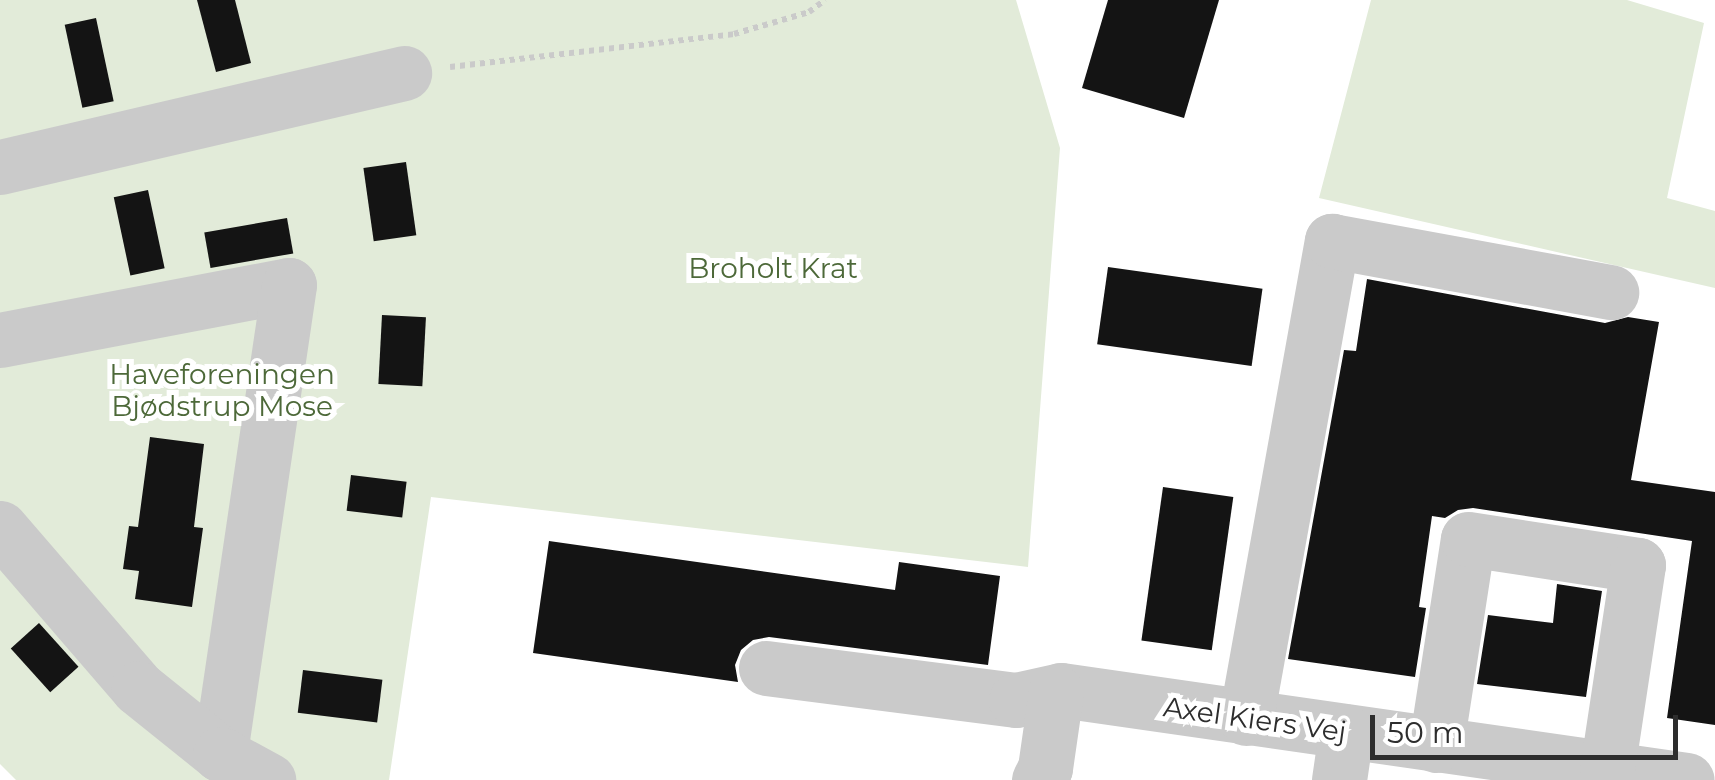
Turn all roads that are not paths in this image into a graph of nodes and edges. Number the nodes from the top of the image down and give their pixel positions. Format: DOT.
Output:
graph roads {
  1 [pos="404,73"];
  2 [pos="0,167"];
  3 [pos="1611,292"];
  4 [pos="0,340"];
  5 [pos="0,528"];
  6 [pos="766,668"];
  7 [pos="1059,691"];
  8 [pos="1246,718"];
  9 [pos="1436,744"];
  10 [pos="220,754"];
  11 [pos="1342,756"];
  12 [pos="1606,769"];
  13 [pos="268,780"];
  14 [pos="1039,780"];
  15 [pos="1687,780"];
  1 -- 2 [label="street"];
  3 -- 8 [label="street"];
  4 -- 10 [label="street"];
  5 -- 10 [label="street"];
  6 -- 7 [label="street, Axel Kiers Vej"];
  7 -- 8 [label="street, Axel Kiers Vej"];
  7 -- 14 [label="street"];
  8 -- 11 [label="street, Axel Kiers Vej"];
  9 -- 11 [label="street, Axel Kiers Vej"];
  9 -- 12 [label="street, Axel Kiers Vej"];
  9 -- 12 [label="street"];
  10 -- 13 [label="street"];
  12 -- 15 [label="street, Axel Kiers Vej"];
}
